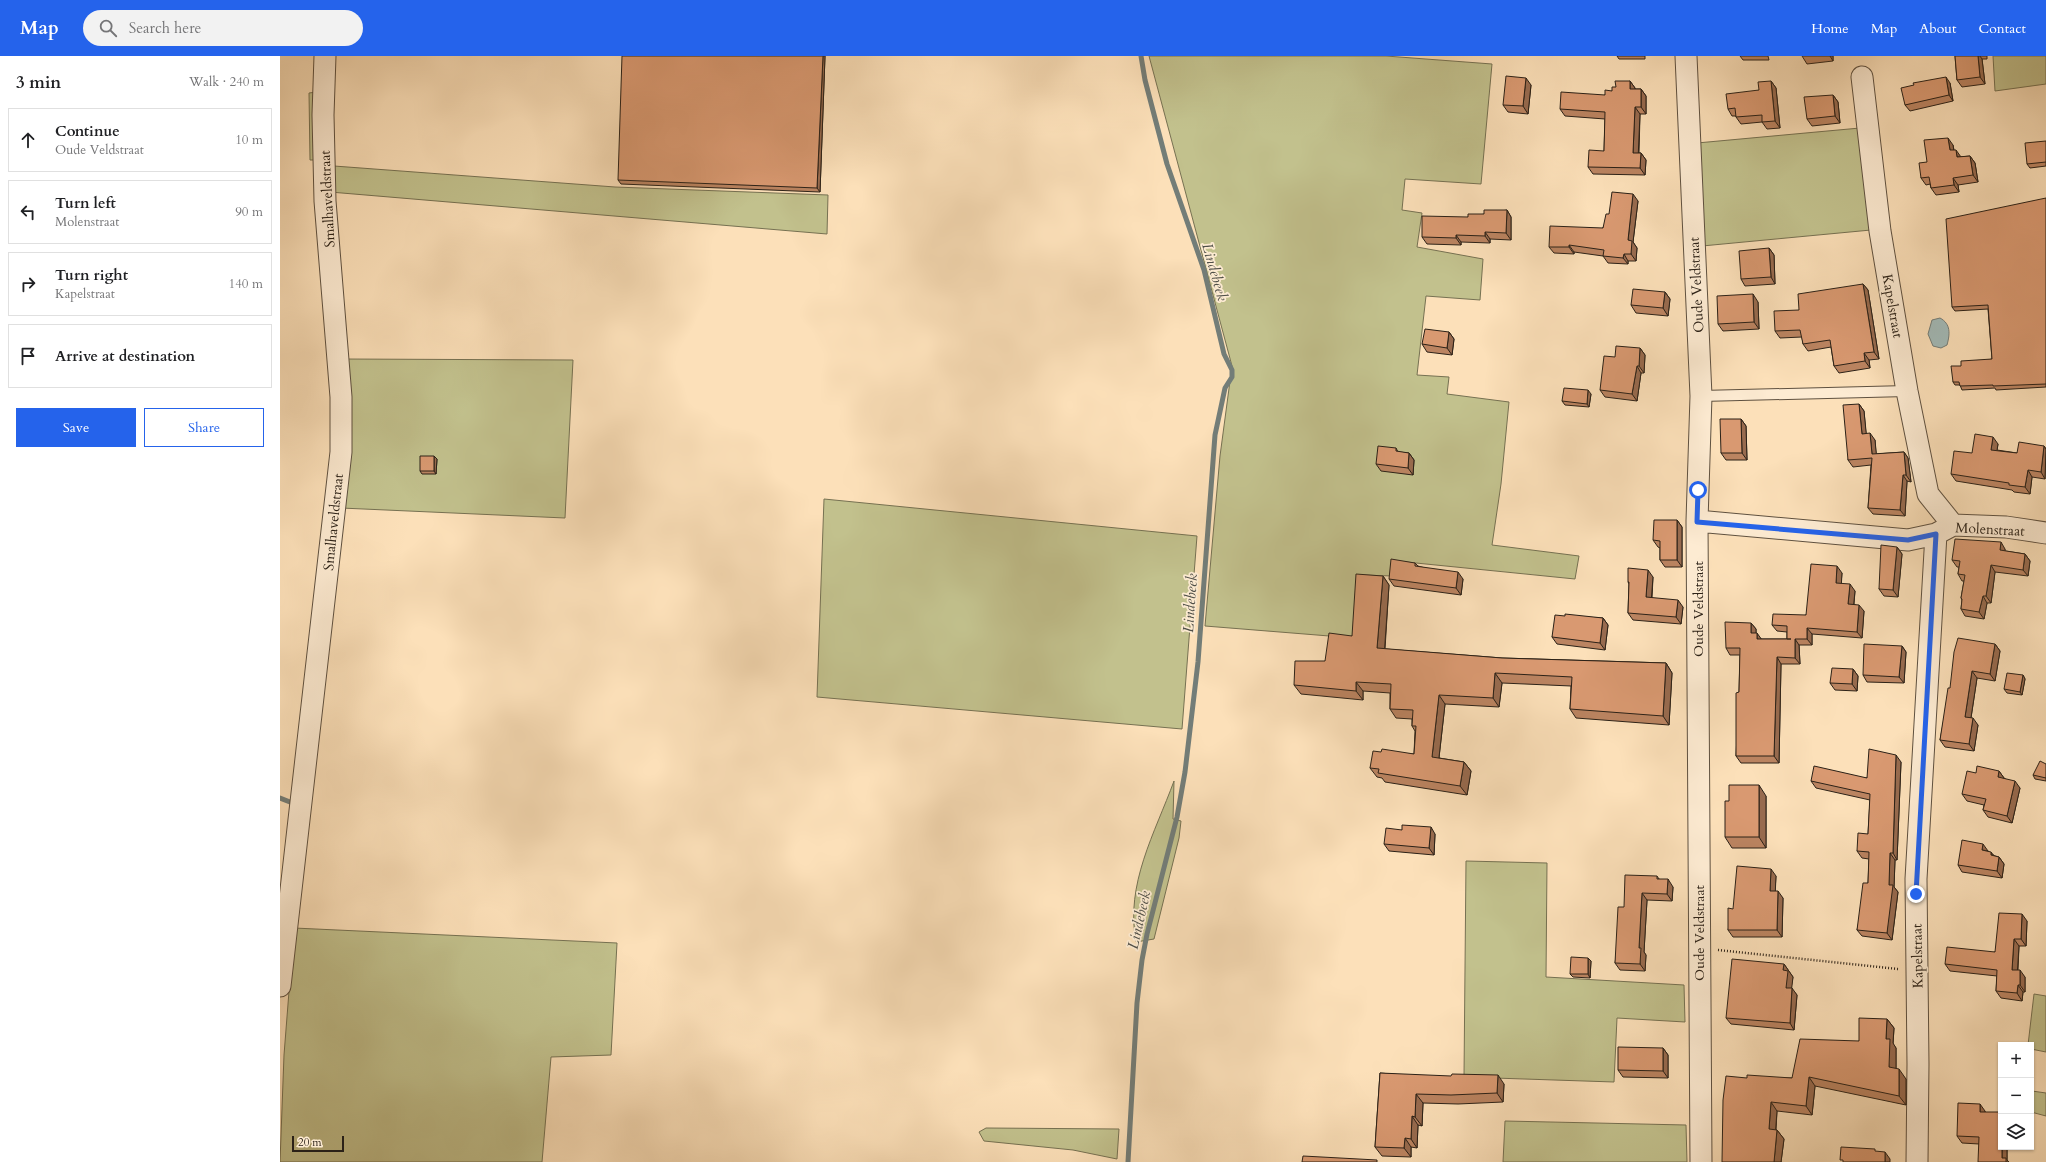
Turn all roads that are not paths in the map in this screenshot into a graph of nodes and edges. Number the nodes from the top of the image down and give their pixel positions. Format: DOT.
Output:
graph roads {
  1 [pos="325,56"];
  2 [pos="1686,56"];
  3 [pos="1862,77"];
  4 [pos="1907,391"];
  5 [pos="1701,396"];
  6 [pos="1697,522"];
  7 [pos="1944,530"];
  8 [pos="2046,533"];
  9 [pos="280,986"];
  10 [pos="1701,1162"];
  11 [pos="1917,1162"];
  1 -- 9 [label="street, Smalhaveldstraat"];
  2 -- 5 [label="street, Oude Veldstraat"];
  3 -- 4 [label="street, Kapelstraat"];
  4 -- 5 [label="lane"];
  4 -- 7 [label="street, Kapelstraat"];
  5 -- 6 [label="street, Oude Veldstraat"];
  6 -- 7 [label="street, Molenstraat"];
  6 -- 10 [label="street, Oude Veldstraat"];
  7 -- 8 [label="street, Molenstraat"];
  7 -- 11 [label="street, Kapelstraat"];
}
